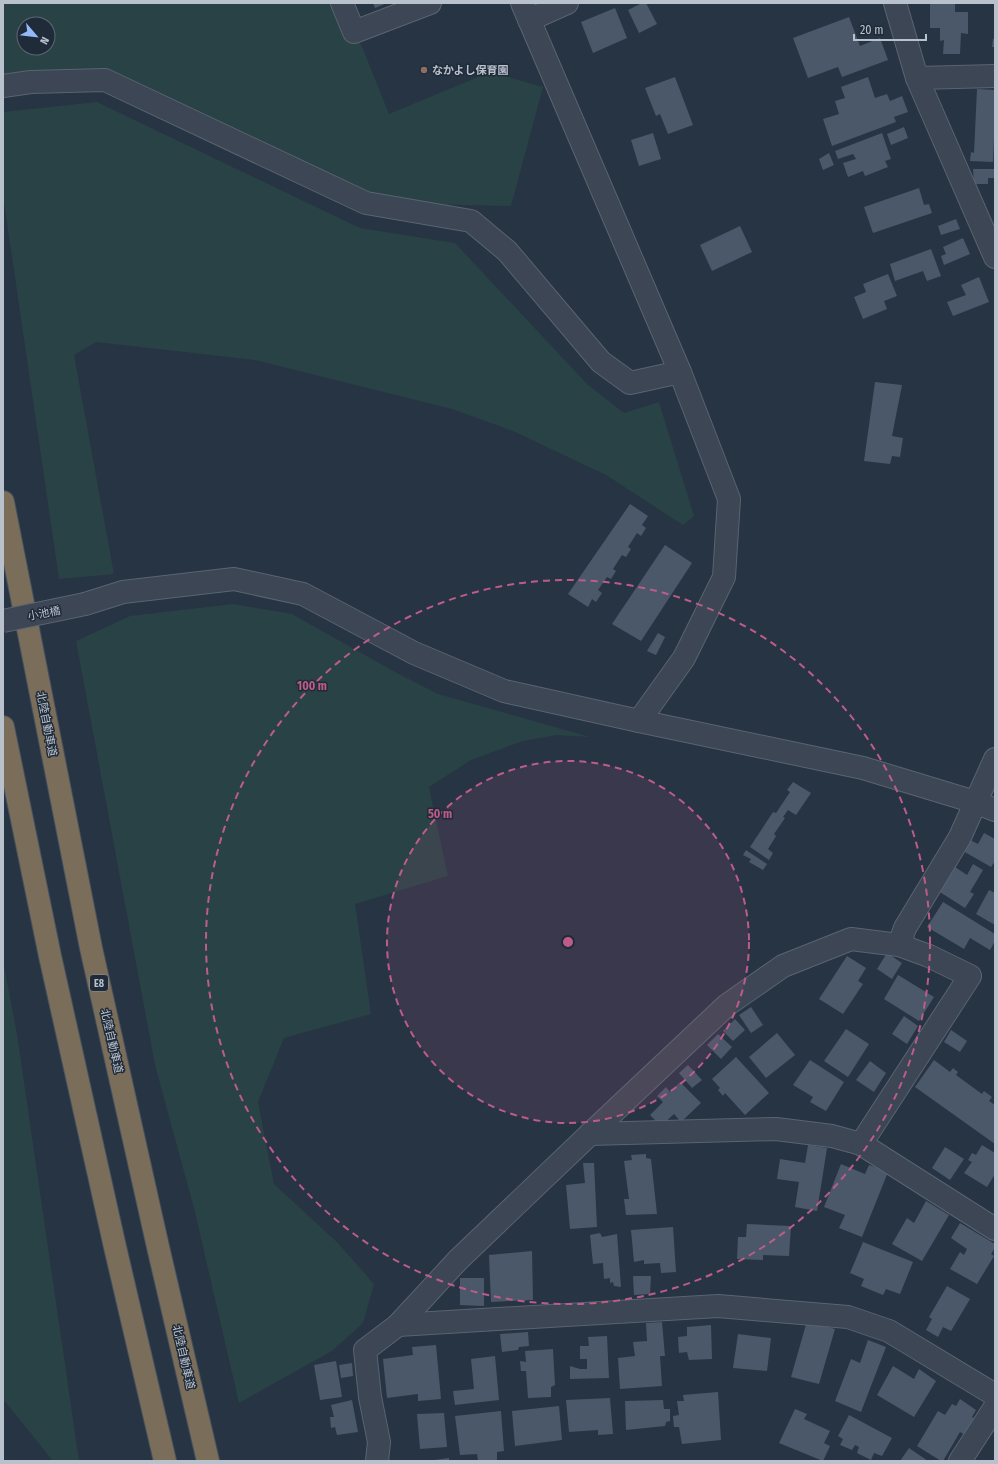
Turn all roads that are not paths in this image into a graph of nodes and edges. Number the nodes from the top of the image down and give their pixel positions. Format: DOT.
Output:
graph roads {
  1 [pos="342,3"];
  2 [pos="430,3"];
  3 [pos="567,3"];
  4 [pos="895,3"];
  5 [pos="525,11"];
  6 [pos="995,76"];
  7 [pos="917,78"];
  8 [pos="3,86"];
  9 [pos="995,257"];
  10 [pos="680,372"];
  11 [pos="3,502"];
  12 [pos="3,621"];
  13 [pos="639,721"];
  14 [pos="3,727"];
  15 [pos="995,759"];
  16 [pos="985,806"];
  17 [pos="899,945"];
  18 [pos="590,1134"];
  19 [pos="861,1144"];
  20 [pos="995,1229"];
  21 [pos="398,1325"];
  22 [pos="995,1395"];
  23 [pos="995,1407"];
  24 [pos="165,1461"];
  25 [pos="208,1461"];
  26 [pos="377,1461"];
  27 [pos="960,1461"];
  1 -- 2 [label="street"];
  3 -- 5 [label="street"];
  4 -- 7 [label="street"];
  5 -- 10 [label="street"];
  6 -- 7 [label="street"];
  7 -- 9 [label="street"];
  8 -- 10 [label="street"];
  10 -- 13 [label="street"];
  11 -- 25 [label="highway, 北陸自動車道 / E8"];
  12 -- 13 [label="street, 小池橋, bridge"];
  13 -- 16 [label="street, 小池橋"];
  14 -- 24 [label="highway"];
  15 -- 16 [label="street"];
  16 -- 17 [label="street"];
  17 -- 18 [label="street"];
  17 -- 19 [label="street"];
  18 -- 19 [label="street"];
  18 -- 21 [label="street"];
  19 -- 20 [label="street"];
  21 -- 22 [label="street"];
  21 -- 26 [label="street"];
  23 -- 27 [label="street"];
}
